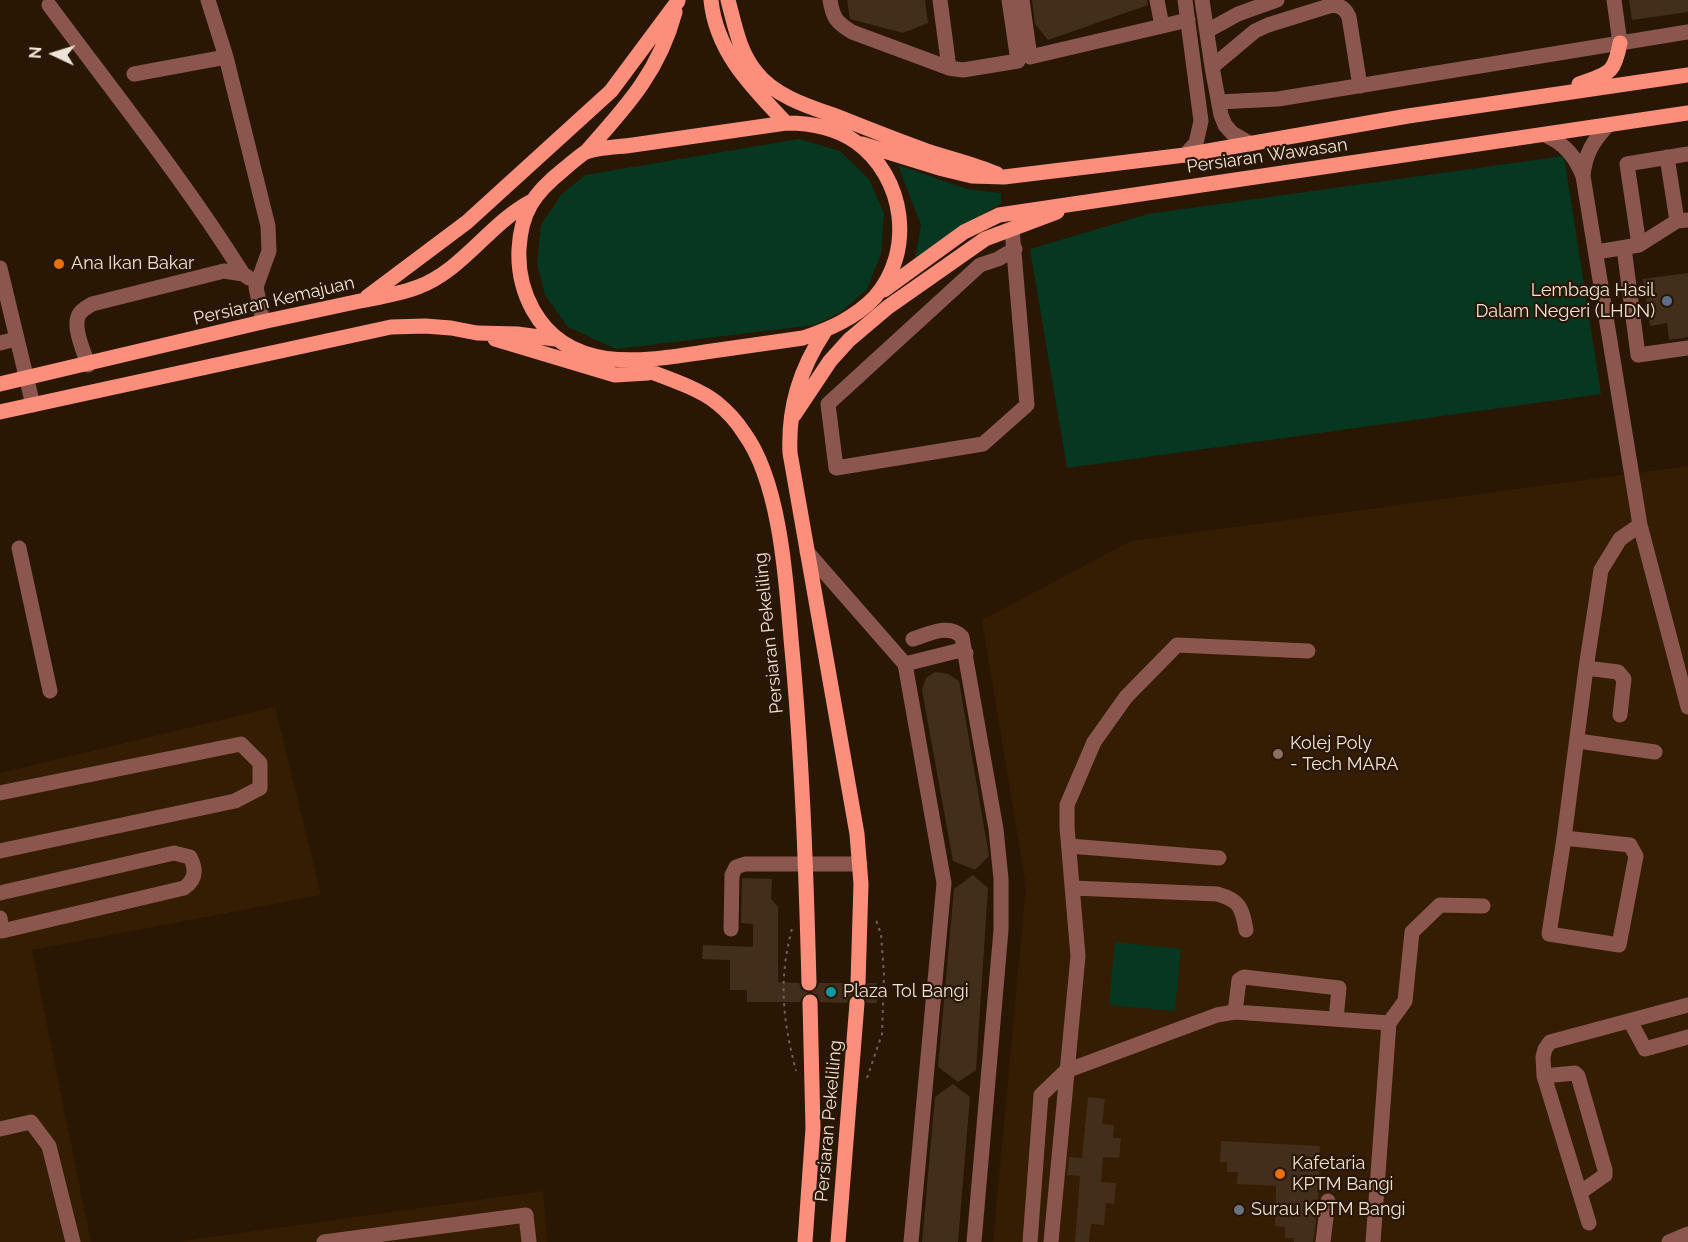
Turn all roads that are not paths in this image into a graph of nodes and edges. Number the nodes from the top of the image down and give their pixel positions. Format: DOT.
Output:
graph roads {
  1 [pos="208,0"];
  2 [pos="711,0"];
  3 [pos="728,0"];
  4 [pos="830,0"];
  5 [pos="940,0"];
  6 [pos="1009,0"];
  7 [pos="1022,0"];
  8 [pos="1157,0"];
  9 [pos="1185,0"];
  10 [pos="1202,0"];
  11 [pos="1277,0"];
  12 [pos="1614,0"];
  13 [pos="678,1"];
  14 [pos="49,5"];
  15 [pos="1237,7"];
  16 [pos="1188,20"];
  17 [pos="1161,26"];
  18 [pos="1207,32"];
  19 [pos="1688,32"];
  20 [pos="1620,43"];
  21 [pos="226,57"];
  22 [pos="1024,59"];
  23 [pos="1212,67"];
  24 [pos="949,68"];
  25 [pos="134,74"];
  26 [pos="1688,75"];
  27 [pos="1360,86"];
  28 [pos="1563,93"];
  29 [pos="1219,102"];
  30 [pos="1688,113"];
  31 [pos="786,123"];
  32 [pos="1608,125"];
  33 [pos="1545,135"];
  34 [pos="856,142"];
  35 [pos="1251,144"];
  36 [pos="586,152"];
  37 [pos="1688,154"];
  38 [pos="1185,155"];
  39 [pos="1667,157"];
  40 [pos="1583,176"];
  41 [pos="1004,177"];
  42 [pos="530,202"];
  43 [pos="1076,204"];
  44 [pos="1683,221"];
  45 [pos="1012,229"];
  46 [pos="1631,247"];
  47 [pos="1596,252"];
  48 [pos="1015,256"];
  49 [pos="243,274"];
  50 [pos="1,276"];
  51 [pos="256,287"];
  52 [pos="874,297"];
  53 [pos="362,301"];
  54 [pos="263,322"];
  55 [pos="825,331"];
  56 [pos="477,333"];
  57 [pos="16,339"];
  58 [pos="555,339"];
  59 [pos="0,343"];
  60 [pos="1688,348"];
  61 [pos="619,360"];
  62 [pos="88,364"];
  63 [pos="651,373"];
  64 [pos="27,378"];
  65 [pos="0,384"];
  66 [pos="33,405"];
  67 [pos="0,412"];
  68 [pos="790,423"];
  69 [pos="1640,525"];
  70 [pos="19,548"];
  71 [pos="807,552"];
  72 [pos="913,639"];
  73 [pos="1308,651"];
  74 [pos="966,653"];
  75 [pos="905,664"];
  76 [pos="1586,668"];
  77 [pos="50,691"];
  78 [pos="1688,707"];
  79 [pos="1620,715"];
  80 [pos="1578,741"];
  81 [pos="1655,752"];
  82 [pos="0,793"];
  83 [pos="1564,838"];
  84 [pos="1069,846"];
  85 [pos="0,851"];
  86 [pos="1220,858"];
  87 [pos="806,864"];
  88 [pos="860,864"];
  89 [pos="1073,888"];
  90 [pos="0,893"];
  91 [pos="1483,906"];
  92 [pos="0,918"];
  93 [pos="731,929"];
  94 [pos="1246,930"];
  95 [pos="809,983"];
  96 [pos="858,983"];
  97 [pos="810,1002"];
  98 [pos="857,1003"];
  99 [pos="1688,1005"];
  100 [pos="1235,1012"];
  101 [pos="1336,1019"];
  102 [pos="1630,1021"];
  103 [pos="1389,1023"];
  104 [pos="1688,1037"];
  105 [pos="1066,1071"];
  106 [pos="1544,1076"];
  107 [pos="0,1129"];
  108 [pos="1581,1192"];
  109 [pos="1328,1201"];
  110 [pos="1589,1223"];
  111 [pos="1688,1234"];
  112 [pos="74,1242"];
  113 [pos="324,1242"];
  114 [pos="529,1242"];
  115 [pos="805,1242"];
  116 [pos="838,1242"];
  117 [pos="910,1242"];
  118 [pos="974,1242"];
  119 [pos="1030,1242"];
  120 [pos="1051,1242"];
  121 [pos="1323,1242"];
  122 [pos="1373,1242"];
  123 [pos="1669,1242"];
  1 -- 21 [label="street"];
  2 -- 31 [label="main road"];
  3 -- 41 [label="main road"];
  4 -- 24 [label="street"];
  5 -- 24 [label="street"];
  6 -- 22 [label="street"];
  7 -- 22 [label="street"];
  8 -- 17 [label="street"];
  9 -- 16 [label="street"];
  10 -- 18 [label="street"];
  11 -- 15 [label="street"];
  12 -- 20 [label="street"];
  13 -- 36 [label="main road"];
  13 -- 53 [label="main road"];
  14 -- 49 [label="street"];
  15 -- 18 [label="street"];
  16 -- 17 [label="street"];
  16 -- 38 [label="street"];
  17 -- 22 [label="street"];
  18 -- 23 [label="street"];
  19 -- 20 [label="street"];
  20 -- 27 [label="street"];
  20 -- 28 [label="main road"];
  21 -- 25 [label="street"];
  21 -- 51 [label="street"];
  22 -- 24 [label="street"];
  23 -- 27 [label="street"];
  23 -- 29 [label="street"];
  26 -- 28 [label="main road, Persiaran Wawasan"];
  27 -- 29 [label="street"];
  28 -- 35 [label="main road, Persiaran Wawasan"];
  29 -- 35 [label="street"];
  30 -- 32 [label="main road, Persiaran Wawasan"];
  31 -- 34 [label="main road"];
  31 -- 36 [label="main road"];
  32 -- 33 [label="main road, Persiaran Wawasan"];
  32 -- 40 [label="street"];
  33 -- 40 [label="street"];
  33 -- 43 [label="main road, Persiaran Wawasan"];
  34 -- 41 [label="main road, Persiaran Wawasan"];
  34 -- 52 [label="main road"];
  35 -- 38 [label="main road, Persiaran Wawasan"];
  36 -- 42 [label="main road"];
  37 -- 39 [label="street"];
  38 -- 41 [label="main road, Persiaran Wawasan"];
  39 -- 44 [label="street"];
  39 -- 46 [label="street"];
  40 -- 47 [label="street"];
  42 -- 53 [label="main road, Persiaran Kemajuan"];
  42 -- 58 [label="main road"];
  43 -- 45 [label="main road"];
  43 -- 52 [label="main road, Persiaran Wawasan"];
  44 -- 46 [label="street"];
  45 -- 48 [label="street"];
  45 -- 68 [label="main road"];
  46 -- 47 [label="street"];
  46 -- 60 [label="street"];
  47 -- 69 [label="street"];
  48 -- 48 [label="street"];
  49 -- 51 [label="street"];
  49 -- 62 [label="street"];
  50 -- 57 [label="street"];
  51 -- 54 [label="street"];
  52 -- 55 [label="main road"];
  53 -- 54 [label="main road, Persiaran Kemajuan"];
  54 -- 62 [label="main road, Persiaran Kemajuan"];
  55 -- 61 [label="main road"];
  55 -- 68 [label="main road"];
  56 -- 58 [label="main road"];
  56 -- 63 [label="main road"];
  56 -- 66 [label="main road"];
  57 -- 59 [label="street"];
  57 -- 64 [label="street"];
  58 -- 61 [label="main road"];
  61 -- 63 [label="main road, Persiaran Pekeliling"];
  62 -- 64 [label="main road, Persiaran Kemajuan"];
  63 -- 87 [label="main road, Persiaran Pekeliling"];
  64 -- 65 [label="main road, Persiaran Kemajuan"];
  64 -- 66 [label="street"];
  66 -- 67 [label="main road"];
  68 -- 71 [label="main road"];
  69 -- 76 [label="street"];
  69 -- 78 [label="street"];
  70 -- 77 [label="street"];
  71 -- 75 [label="street"];
  71 -- 88 [label="main road"];
  72 -- 74 [label="street"];
  73 -- 84 [label="street"];
  74 -- 75 [label="street"];
  74 -- 118 [label="street"];
  75 -- 117 [label="street"];
  76 -- 79 [label="street"];
  76 -- 80 [label="street"];
  80 -- 81 [label="street"];
  80 -- 83 [label="street"];
  82 -- 85 [label="street"];
  83 -- 83 [label="street"];
  84 -- 86 [label="street"];
  84 -- 89 [label="street"];
  87 -- 88 [label="street"];
  87 -- 93 [label="street"];
  87 -- 95 [label="main road, Persiaran Pekeliling"];
  88 -- 96 [label="main road"];
  89 -- 94 [label="street"];
  89 -- 105 [label="street"];
  90 -- 92 [label="street"];
  91 -- 103 [label="street"];
  97 -- 115 [label="main road, Persiaran Pekeliling"];
  98 -- 116 [label="main road, Persiaran Pekeliling"];
  99 -- 102 [label="street"];
  100 -- 101 [label="street"];
  100 -- 101 [label="street"];
  100 -- 105 [label="street"];
  101 -- 103 [label="street"];
  102 -- 104 [label="street"];
  102 -- 106 [label="street"];
  103 -- 122 [label="street"];
  105 -- 119 [label="street"];
  105 -- 120 [label="street"];
  106 -- 108 [label="street"];
  106 -- 108 [label="street"];
  107 -- 112 [label="street"];
  108 -- 110 [label="street"];
  109 -- 121 [label="street"];
  111 -- 123 [label="street"];
  113 -- 114 [label="street"];
}
